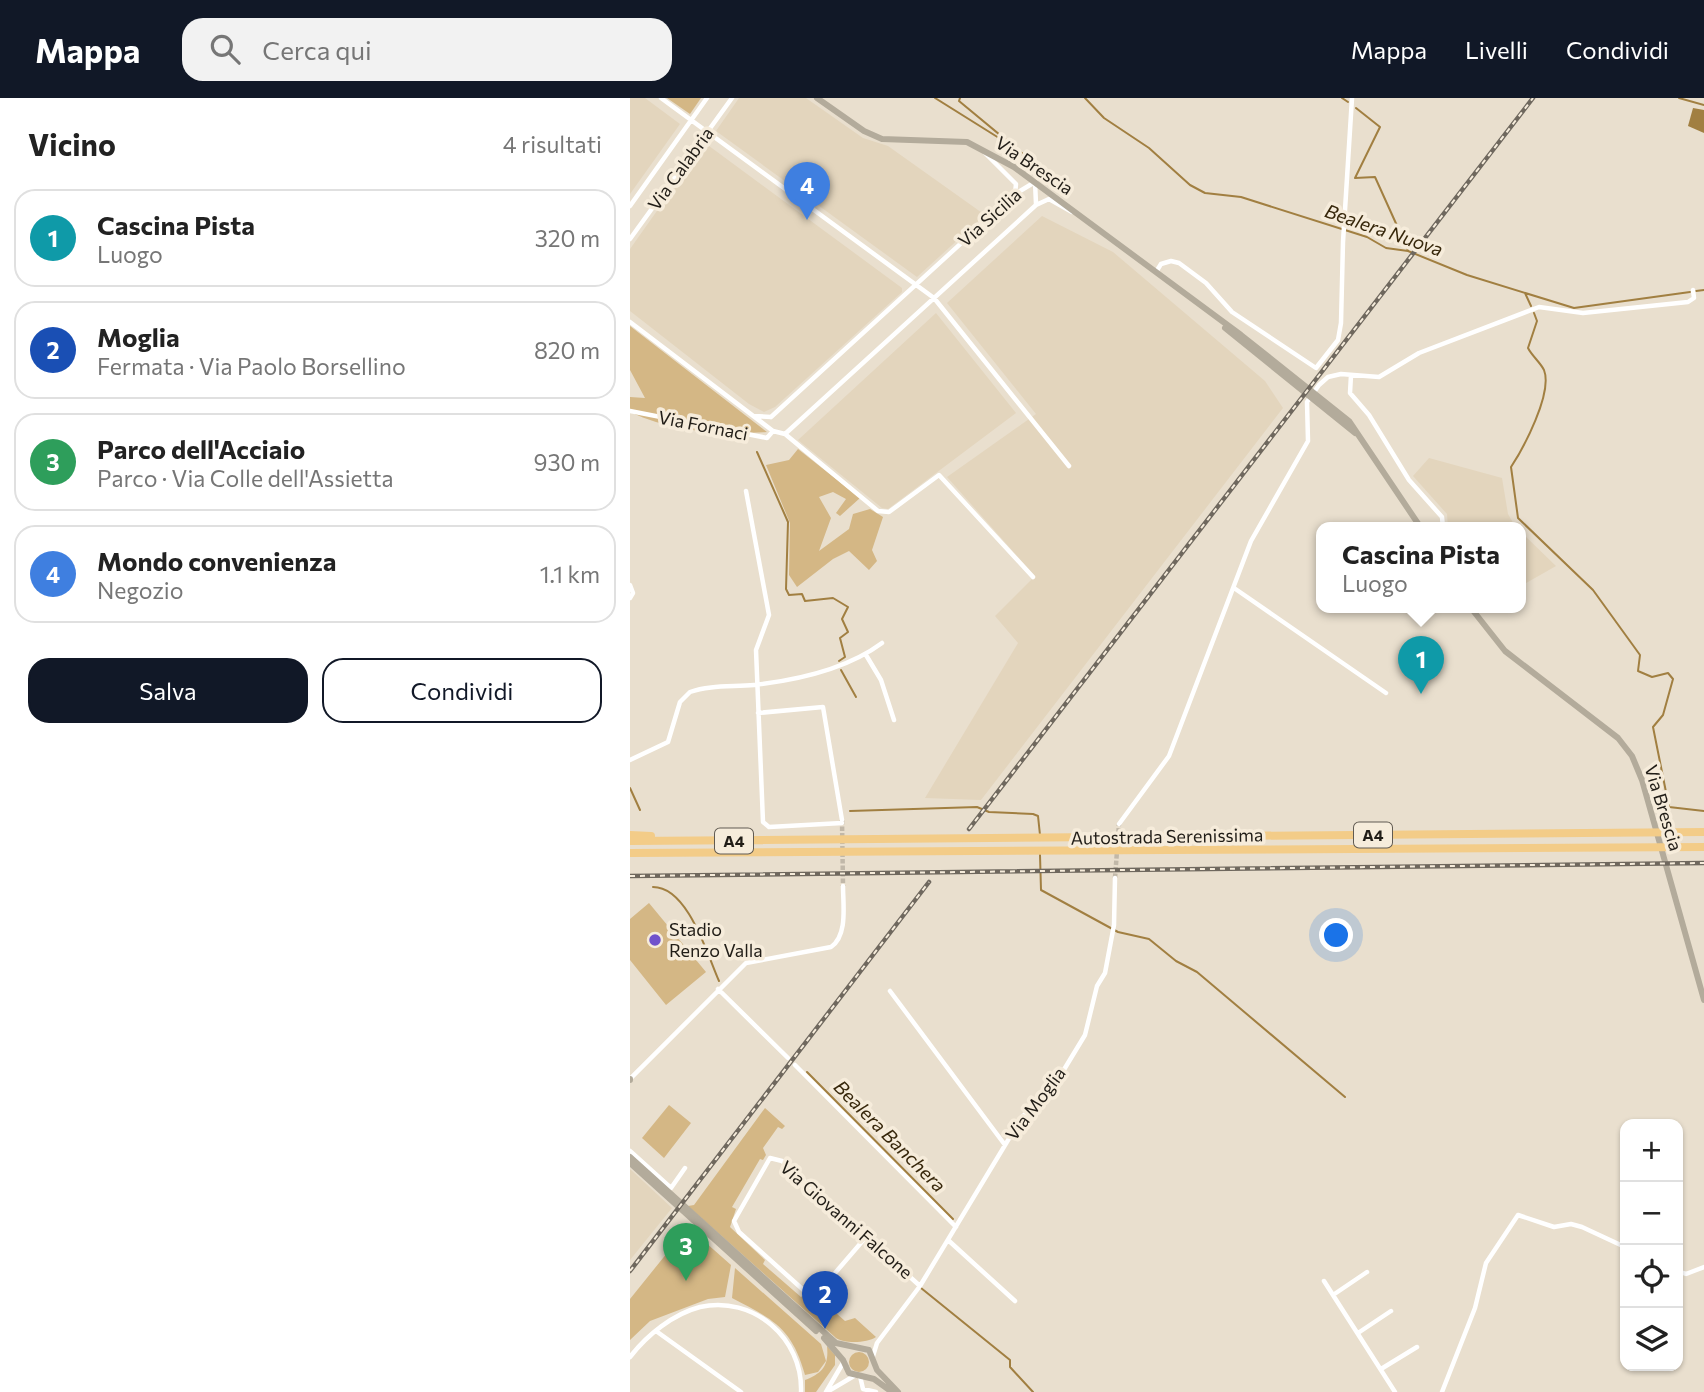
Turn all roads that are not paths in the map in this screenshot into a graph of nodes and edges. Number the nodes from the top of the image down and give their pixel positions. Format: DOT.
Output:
graph roads {
  1 [pos="661,98"];
  2 [pos="706,98"];
  3 [pos="732,98"];
  4 [pos="817,98"];
  5 [pos="1352,98"];
  6 [pos="691,120"];
  7 [pos="708,132"];
  8 [pos="981,148"];
  9 [pos="1035,182"];
  10 [pos="1015,194"];
  11 [pos="1036,205"];
  12 [pos="630,206"];
  13 [pos="1079,214"];
  14 [pos="630,240"];
  15 [pos="1156,272"];
  16 [pos="915,285"];
  17 [pos="1694,292"];
  18 [pos="934,298"];
  19 [pos="630,322"];
  20 [pos="1351,376"];
  21 [pos="630,411"];
  22 [pos="753,416"];
  23 [pos="771,417"];
  24 [pos="773,431"];
  25 [pos="785,434"];
  26 [pos="1069,467"];
  27 [pos="746,491"];
  28 [pos="1417,522"];
  29 [pos="1442,522"];
  30 [pos="1033,577"];
  31 [pos="630,585"];
  32 [pos="1234,589"];
  33 [pos="630,598"];
  34 [pos="1475,613"];
  35 [pos="882,643"];
  36 [pos="866,655"];
  37 [pos="756,685"];
  38 [pos="1386,692"];
  39 [pos="758,713"];
  40 [pos="894,720"];
  41 [pos="630,760"];
  42 [pos="1119,824"];
  43 [pos="1704,832"];
  44 [pos="630,835"];
  45 [pos="630,841"];
  46 [pos="755,841"];
  47 [pos="1704,847"];
  48 [pos="630,853"];
  49 [pos="1115,878"];
  50 [pos="843,886"];
  51 [pos="718,989"];
  52 [pos="890,990"];
  53 [pos="1704,1000"];
  54 [pos="788,1058"];
  55 [pos="795,1065"];
  56 [pos="630,1079"];
  57 [pos="1004,1146"];
  58 [pos="630,1151"];
  59 [pos="630,1157"];
  60 [pos="630,1163"];
  61 [pos="685,1168"];
  62 [pos="676,1201"];
  63 [pos="686,1210"];
  64 [pos="956,1227"];
  65 [pos="866,1237"];
  66 [pos="948,1240"];
  67 [pos="1621,1245"];
  68 [pos="1704,1267"];
  69 [pos="1367,1272"];
  70 [pos="1683,1274"];
  71 [pos="1324,1281"];
  72 [pos="920,1286"];
  73 [pos="1333,1295"];
  74 [pos="1015,1301"];
  75 [pos="1391,1311"];
  76 [pos="656,1331"];
  77 [pos="1358,1333"];
  78 [pos="877,1343"];
  79 [pos="862,1347"];
  80 [pos="1417,1347"];
  81 [pos="852,1348"];
  82 [pos="630,1357"];
  83 [pos="873,1359"];
  84 [pos="843,1361"];
  85 [pos="1381,1369"];
  86 [pos="859,1376"];
  87 [pos="741,1392"];
  88 [pos="801,1392"];
  89 [pos="826,1392"];
  90 [pos="876,1392"];
  91 [pos="892,1392"];
  92 [pos="898,1392"];
  93 [pos="1395,1392"];
  94 [pos="1442,1392"];
  1 -- 6 [label="street"];
  2 -- 6 [label="street, Via Calabria"];
  3 -- 7 [label="street, Via Calabria"];
  4 -- 8 [label="main road, Via Brescia"];
  5 -- 15 [label="street"];
  6 -- 7 [label="street"];
  6 -- 12 [label="street, Via Calabria"];
  7 -- 14 [label="street, Via Calabria"];
  7 -- 16 [label="street"];
  8 -- 9 [label="main road, Via Brescia"];
  8 -- 10 [label="street"];
  9 -- 10 [label="street, Via Sicilia"];
  9 -- 11 [label="street, Via Sicilia"];
  9 -- 13 [label="main road, Via Brescia"];
  10 -- 16 [label="street, Via Sicilia"];
  11 -- 13 [label="street"];
  11 -- 18 [label="street, Via Sicilia"];
  13 -- 15 [label="main road, Via Brescia"];
  15 -- 28 [label="main road, Via Brescia"];
  16 -- 18 [label="street"];
  16 -- 23 [label="street, Via Sicilia"];
  17 -- 20 [label="street"];
  18 -- 25 [label="street, Via Sicilia"];
  18 -- 26 [label="street"];
  19 -- 22 [label="street"];
  20 -- 29 [label="street"];
  20 -- 32 [label="street"];
  21 -- 24 [label="street, Via Fornaci"];
  22 -- 23 [label="street"];
  22 -- 24 [label="street"];
  23 -- 24 [label="street"];
  24 -- 25 [label="street"];
  25 -- 30 [label="street"];
  27 -- 37 [label="street"];
  31 -- 33 [label="street"];
  32 -- 38 [label="street"];
  32 -- 42 [label="street"];
  34 -- 53 [label="main road, Via Brescia"];
  35 -- 36 [label="street"];
  36 -- 37 [label="street"];
  36 -- 40 [label="street"];
  37 -- 39 [label="street"];
  37 -- 41 [label="street"];
  39 -- 39 [label="street"];
  43 -- 46 [label="highway, Autostrada Serenissima / A4"];
  44 -- 46 [label="highway"];
  45 -- 46 [label="highway, Autostrada Serenissima / A4"];
  47 -- 48 [label="highway, Autostrada Serenissima / A4"];
  49 -- 57 [label="street, Via Moglia"];
  50 -- 51 [label="street"];
  51 -- 54 [label="street"];
  51 -- 56 [label="street"];
  52 -- 57 [label="street"];
  55 -- 64 [label="street"];
  57 -- 64 [label="street, Via Moglia"];
  58 -- 61 [label="street"];
  59 -- 62 [label="main road"];
  60 -- 62 [label="main road"];
  62 -- 63 [label="main road"];
  63 -- 81 [label="main road"];
  63 -- 84 [label="main road"];
  64 -- 66 [label="street, Via Moglia"];
  65 -- 65 [label="street, Via Giovanni Falcone"];
  65 -- 72 [label="street, Via Giovanni Falcone"];
  66 -- 72 [label="street, Via Moglia"];
  66 -- 74 [label="street"];
  67 -- 94 [label="street"];
  68 -- 70 [label="street"];
  69 -- 73 [label="street"];
  71 -- 73 [label="street"];
  72 -- 78 [label="street, Via Moglia"];
  73 -- 77 [label="street"];
  75 -- 77 [label="street"];
  76 -- 82 [label="street"];
  76 -- 87 [label="street"];
  76 -- 88 [label="street"];
  77 -- 85 [label="street"];
  78 -- 79 [label="street"];
  78 -- 83 [label="street, Via Moglia"];
  79 -- 81 [label="main road"];
  79 -- 83 [label="main road"];
  80 -- 85 [label="street"];
  81 -- 84 [label="main road"];
  83 -- 86 [label="main road"];
  83 -- 92 [label="main road"];
  84 -- 86 [label="main road"];
  84 -- 89 [label="street"];
  85 -- 93 [label="street"];
  86 -- 89 [label="street"];
  86 -- 90 [label="street"];
  86 -- 91 [label="main road"];
}
